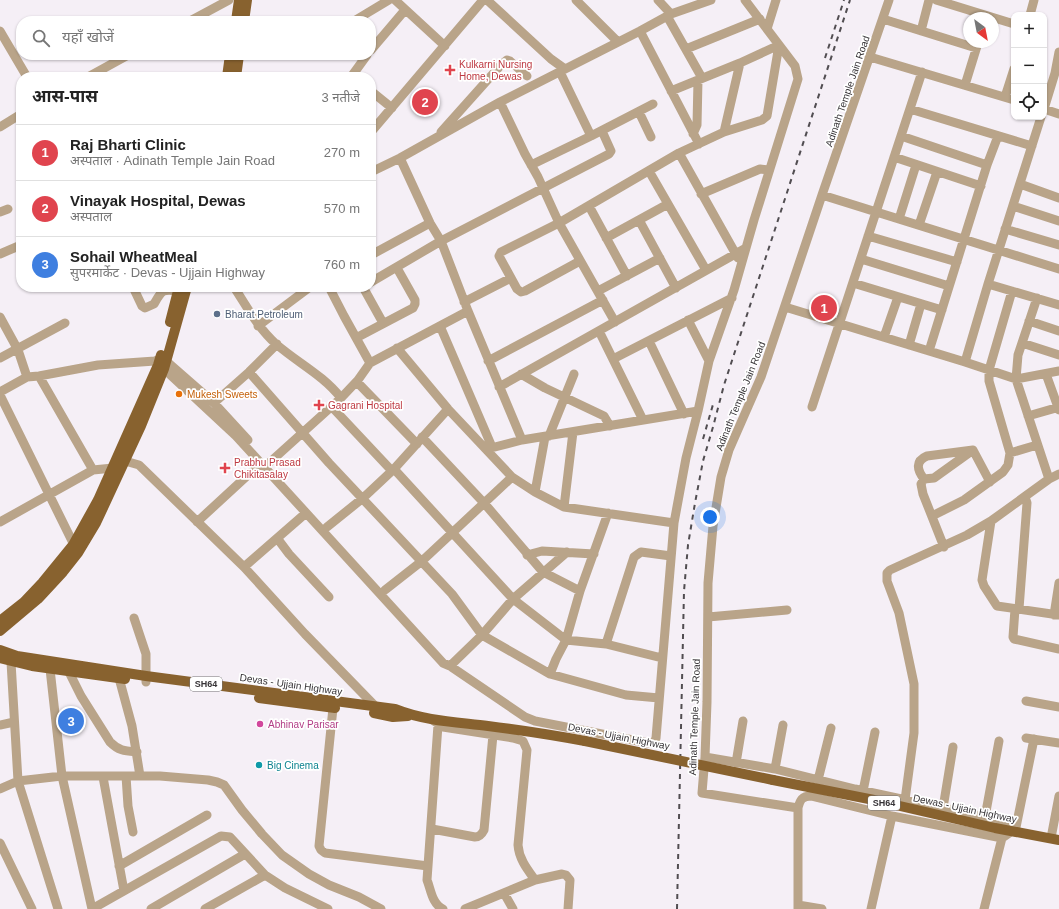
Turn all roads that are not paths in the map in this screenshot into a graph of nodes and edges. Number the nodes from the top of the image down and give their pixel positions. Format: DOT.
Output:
graph roads {
  1 [pos="229,0"];
  2 [pos="239,0"];
  3 [pos="247,0"];
  4 [pos="389,0"];
  5 [pos="395,0"];
  6 [pos="484,0"];
  7 [pos="488,0"];
  8 [pos="576,0"];
  9 [pos="658,0"];
  10 [pos="711,0"];
  11 [pos="745,0"];
  12 [pos="776,0"];
  13 [pos="889,0"];
  14 [pos="929,0"];
  15 [pos="936,0"];
  16 [pos="1034,0"];
  17 [pos="963,4"];
  18 [pos="405,10"];
  19 [pos="977,12"];
  20 [pos="1031,12"];
  21 [pos="669,15"];
  22 [pos="199,16"];
  23 [pos="237,16"];
  24 [pos="245,16"];
  25 [pos="362,16"];
  26 [pos="760,19"];
  27 [pos="883,19"];
  28 [pos="999,20"];
  29 [pos="1011,23"];
  30 [pos="767,29"];
  31 [pos="921,30"];
  32 [pos="640,31"];
  33 [pos="0,32"];
  34 [pos="617,41"];
  35 [pos="963,41"];
  36 [pos="376,44"];
  37 [pos="779,45"];
  38 [pos="445,46"];
  39 [pos="976,48"];
  40 [pos="686,49"];
  41 [pos="1059,52"];
  42 [pos="870,57"];
  43 [pos="16,59"];
  44 [pos="17,60"];
  45 [pos="119,60"];
  46 [pos="229,60"];
  47 [pos="238,60"];
  48 [pos="364,60"];
  49 [pos="740,63"];
  50 [pos="562,70"];
  51 [pos="24,72"];
  52 [pos="97,72"];
  53 [pos="228,72"];
  54 [pos="237,72"];
  55 [pos="356,72"];
  56 [pos="922,72"];
  57 [pos="1057,74"];
  58 [pos="527,76"];
  59 [pos="700,79"];
  60 [pos="1012,84"];
  61 [pos="965,85"];
  62 [pos="672,91"];
  63 [pos="376,95"];
  64 [pos="1010,99"];
  65 [pos="1047,101"];
  66 [pos="500,102"];
  67 [pos="653,104"];
  68 [pos="392,108"];
  69 [pos="910,109"];
  70 [pos="1047,110"];
  71 [pos="639,112"];
  72 [pos="1059,114"];
  73 [pos="16,117"];
  74 [pos="1041,120"];
  75 [pos="376,126"];
  76 [pos="0,127"];
  77 [pos="602,131"];
  78 [pos="724,132"];
  79 [pos="693,134"];
  80 [pos="591,136"];
  81 [pos="652,136"];
  82 [pos="901,136"];
  83 [pos="998,136"];
  84 [pos="437,137"];
  85 [pos="699,144"];
  86 [pos="1032,146"];
  87 [pos="679,153"];
  88 [pos="894,157"];
  89 [pos="400,158"];
  90 [pos="531,165"];
  91 [pos="916,165"];
  92 [pos="987,165"];
  93 [pos="376,170"];
  94 [pos="769,170"];
  95 [pos="649,171"];
  96 [pos="937,172"];
  97 [pos="1020,184"];
  98 [pos="981,186"];
  99 [pos="543,188"];
  100 [pos="701,194"];
  101 [pos="822,196"];
  102 [pos="1059,198"];
  103 [pos="668,204"];
  104 [pos="589,206"];
  105 [pos="1013,206"];
  106 [pos="876,212"];
  107 [pos="899,219"];
  108 [pos="639,220"];
  109 [pos="1059,221"];
  110 [pos="430,223"];
  111 [pos="559,223"];
  112 [pos="919,225"];
  113 [pos="1005,229"];
  114 [pos="868,236"];
  115 [pos="606,238"];
  116 [pos="964,239"];
  117 [pos="441,242"];
  118 [pos="1059,245"];
  119 [pos="16,247"];
  120 [pos="746,248"];
  121 [pos="998,250"];
  122 [pos="376,252"];
  123 [pos="0,254"];
  124 [pos="736,254"];
  125 [pos="660,258"];
  126 [pos="861,259"];
  127 [pos="580,261"];
  128 [pos="957,262"];
  129 [pos="741,265"];
  130 [pos="397,268"];
  131 [pos="1059,269"];
  132 [pos="706,270"];
  133 [pos="627,276"];
  134 [pos="511,278"];
  135 [pos="376,279"];
  136 [pos="853,283"];
  137 [pos="988,284"];
  138 [pos="949,286"];
  139 [pos="676,288"];
  140 [pos="598,291"];
  141 [pos="1012,291"];
  142 [pos="135,292"];
  143 [pos="161,292"];
  144 [pos="180,292"];
  145 [pos="237,292"];
  146 [pos="303,292"];
  147 [pos="332,292"];
  148 [pos="366,292"];
  149 [pos="898,297"];
  150 [pos="732,298"];
  151 [pos="1037,298"];
  152 [pos="603,300"];
  153 [pos="464,302"];
  154 [pos="921,304"];
  155 [pos="1059,305"];
  156 [pos="785,307"];
  157 [pos="942,310"];
  158 [pos="468,311"];
  159 [pos="0,317"];
  160 [pos="688,320"];
  161 [pos="1029,321"];
  162 [pos="615,322"];
  163 [pos="65,323"];
  164 [pos="383,323"];
  165 [pos="840,324"];
  166 [pos="258,326"];
  167 [pos="440,326"];
  168 [pos="599,331"];
  169 [pos="1059,331"];
  170 [pos="884,337"];
  171 [pos="356,338"];
  172 [pos="649,340"];
  173 [pos="1022,343"];
  174 [pos="276,344"];
  175 [pos="909,345"];
  176 [pos="397,348"];
  177 [pos="18,350"];
  178 [pos="929,351"];
  179 [pos="1059,355"];
  180 [pos="0,358"];
  181 [pos="613,359"];
  182 [pos="488,361"];
  183 [pos="709,361"];
  184 [pos="370,362"];
  185 [pos="965,362"];
  186 [pos="160,363"];
  187 [pos="989,370"];
  188 [pos="1059,371"];
  189 [pos="249,372"];
  190 [pos="521,374"];
  191 [pos="574,374"];
  192 [pos="1046,374"];
  193 [pos="40,376"];
  194 [pos="27,377"];
  195 [pos="1016,379"];
  196 [pos="356,382"];
  197 [pos="499,386"];
  198 [pos="0,393"];
  199 [pos="564,397"];
  200 [pos="341,398"];
  201 [pos="214,403"];
  202 [pos="332,406"];
  203 [pos="812,407"];
  204 [pos="1059,408"];
  205 [pos="448,409"];
  206 [pos="698,411"];
  207 [pos="684,414"];
  208 [pos="1028,416"];
  209 [pos="644,420"];
  210 [pos="610,426"];
  211 [pos="303,432"];
  212 [pos="573,432"];
  213 [pos="547,436"];
  214 [pos="419,440"];
  215 [pos="522,440"];
  216 [pos="1038,444"];
  217 [pos="489,448"];
  218 [pos="973,450"];
  219 [pos="1010,453"];
  220 [pos="126,461"];
  221 [pos="265,463"];
  222 [pos="113,468"];
  223 [pos="93,470"];
  224 [pos="393,470"];
  225 [pos="1059,474"];
  226 [pos="512,477"];
  227 [pos="924,479"];
  228 [pos="1049,479"];
  229 [pos="990,482"];
  230 [pos="535,492"];
  231 [pos="50,494"];
  232 [pos="1025,497"];
  233 [pos="363,498"];
  234 [pos="484,503"];
  235 [pos="564,507"];
  236 [pos="306,513"];
  237 [pos="608,513"];
  238 [pos="932,516"];
  239 [pos="991,521"];
  240 [pos="0,522"];
  241 [pos="197,522"];
  242 [pos="674,523"];
  243 [pos="327,527"];
  244 [pos="453,532"];
  245 [pos="277,538"];
  246 [pos="944,547"];
  247 [pos="76,549"];
  248 [pos="567,552"];
  249 [pos="594,554"];
  250 [pos="527,555"];
  251 [pos="671,556"];
  252 [pos="422,561"];
  253 [pos="244,567"];
  254 [pos="543,572"];
  255 [pos="1059,583"];
  256 [pos="385,590"];
  257 [pos="580,591"];
  258 [pos="329,597"];
  259 [pos="513,599"];
  260 [pos="1017,609"];
  261 [pos="787,610"];
  262 [pos="1057,615"];
  263 [pos="708,617"];
  264 [pos="134,618"];
  265 [pos="0,621"];
  266 [pos="0,632"];
  267 [pos="482,635"];
  268 [pos="566,640"];
  269 [pos="606,644"];
  270 [pos="1059,649"];
  271 [pos="0,650"];
  272 [pos="0,658"];
  273 [pos="662,658"];
  274 [pos="11,662"];
  275 [pos="450,666"];
  276 [pos="50,669"];
  277 [pos="69,672"];
  278 [pos="550,674"];
  279 [pos="119,678"];
  280 [pos="146,679"];
  281 [pos="659,698"];
  282 [pos="1026,701"];
  283 [pos="376,707"];
  284 [pos="1059,707"];
  285 [pos="333,708"];
  286 [pos="412,716"];
  287 [pos="744,721"];
  288 [pos="14,722"];
  289 [pos="435,722"];
  290 [pos="0,725"];
  291 [pos="783,725"];
  292 [pos="831,728"];
  293 [pos="875,732"];
  294 [pos="493,735"];
  295 [pos="999,741"];
  296 [pos="1059,741"];
  297 [pos="953,747"];
  298 [pos="136,752"];
  299 [pos="705,757"];
  300 [pos="736,763"];
  301 [pos="775,770"];
  302 [pos="62,776"];
  303 [pos="126,776"];
  304 [pos="140,776"];
  305 [pos="103,777"];
  306 [pos="773,780"];
  307 [pos="818,780"];
  308 [pos="18,781"];
  309 [pos="0,789"];
  310 [pos="863,791"];
  311 [pos="1059,796"];
  312 [pos="905,800"];
  313 [pos="798,808"];
  314 [pos="943,808"];
  315 [pos="207,815"];
  316 [pos="892,816"];
  317 [pos="985,817"];
  318 [pos="432,829"];
  319 [pos="1014,831"];
  320 [pos="133,832"];
  321 [pos="1002,838"];
  322 [pos="1055,839"];
  323 [pos="0,843"];
  324 [pos="245,854"];
  325 [pos="119,866"];
  326 [pos="428,866"];
  327 [pos="265,876"];
  328 [pos="535,880"];
  329 [pos="124,891"];
  330 [pos="504,893"];
  331 [pos="798,907"];
  332 [pos="210,908"];
  333 [pos="32,909"];
  334 [pos="58,909"];
  335 [pos="92,909"];
  336 [pos="151,909"];
  337 [pos="328,909"];
  338 [pos="381,909"];
  339 [pos="443,909"];
  340 [pos="465,909"];
  341 [pos="513,909"];
  342 [pos="568,909"];
  343 [pos="822,909"];
  344 [pos="871,909"];
  345 [pos="984,909"];
  1 -- 22 [label="street"];
  2 -- 23 [label="main road"];
  3 -- 24 [label="main road"];
  4 -- 25 [label="street"];
  5 -- 18 [label="street"];
  6 -- 38 [label="street"];
  7 -- 50 [label="street"];
  8 -- 34 [label="street"];
  9 -- 21 [label="street"];
  10 -- 21 [label="street"];
  11 -- 26 [label="street"];
  12 -- 30 [label="street"];
  13 -- 27 [label="street, Adinath Temple Jain Road"];
  14 -- 31 [label="street"];
  15 -- 17 [label="street"];
  16 -- 20 [label="street"];
  17 -- 19 [label="street"];
  18 -- 36 [label="street"];
  18 -- 38 [label="street"];
  21 -- 32 [label="street"];
  21 -- 40 [label="street"];
  26 -- 30 [label="street"];
  26 -- 40 [label="street"];
  27 -- 31 [label="street"];
  27 -- 42 [label="street, Adinath Temple Jain Road"];
  28 -- 29 [label="street"];
  30 -- 37 [label="street"];
  31 -- 35 [label="street"];
  32 -- 34 [label="street"];
  32 -- 62 [label="street"];
  33 -- 43 [label="street"];
  34 -- 50 [label="street"];
  37 -- 49 [label="street"];
  37 -- 78 [label="street"];
  37 -- 94 [label="street"];
  38 -- 68 [label="street"];
  39 -- 61 [label="street"];
  40 -- 59 [label="street"];
  41 -- 57 [label="street"];
  42 -- 56 [label="street"];
  42 -- 101 [label="street, Adinath Temple Jain Road"];
  44 -- 51 [label="street"];
  45 -- 52 [label="street"];
  46 -- 53 [label="main road"];
  47 -- 54 [label="main road"];
  48 -- 55 [label="street"];
  49 -- 59 [label="street"];
  49 -- 78 [label="street"];
  50 -- 66 [label="street"];
  50 -- 80 [label="street"];
  56 -- 61 [label="street"];
  56 -- 69 [label="street"];
  57 -- 65 [label="street"];
  58 -- 84 [label="street"];
  59 -- 62 [label="street"];
  59 -- 79 [label="street"];
  60 -- 64 [label="street"];
  61 -- 64 [label="street"];
  62 -- 79 [label="street"];
  63 -- 68 [label="street"];
  66 -- 84 [label="street"];
  66 -- 90 [label="street"];
  67 -- 71 [label="street"];
  68 -- 75 [label="street"];
  69 -- 82 [label="street"];
  69 -- 83 [label="street"];
  70 -- 72 [label="street"];
  71 -- 77 [label="street"];
  71 -- 81 [label="street"];
  73 -- 76 [label="street"];
  74 -- 86 [label="street"];
  77 -- 80 [label="street"];
  77 -- 99 [label="street"];
  78 -- 85 [label="street"];
  79 -- 85 [label="street"];
  80 -- 90 [label="street"];
  82 -- 88 [label="street"];
  82 -- 92 [label="street"];
  83 -- 86 [label="street"];
  83 -- 92 [label="street"];
  84 -- 89 [label="street"];
  85 -- 87 [label="street"];
  86 -- 97 [label="street"];
  87 -- 95 [label="street"];
  87 -- 100 [label="street"];
  88 -- 91 [label="street"];
  88 -- 106 [label="street"];
  89 -- 93 [label="street"];
  89 -- 110 [label="street"];
  90 -- 99 [label="street"];
  91 -- 96 [label="street"];
  91 -- 107 [label="street"];
  92 -- 98 [label="street"];
  94 -- 100 [label="street"];
  94 -- 120 [label="street"];
  95 -- 103 [label="street"];
  95 -- 104 [label="street"];
  96 -- 98 [label="street"];
  96 -- 112 [label="street"];
  97 -- 102 [label="street"];
  97 -- 105 [label="street"];
  98 -- 116 [label="street"];
  99 -- 111 [label="street"];
  99 -- 117 [label="street"];
  100 -- 124 [label="street"];
  101 -- 106 [label="street"];
  101 -- 156 [label="street, Adinath Temple Jain Road"];
  103 -- 108 [label="street"];
  103 -- 132 [label="street"];
  104 -- 111 [label="street"];
  104 -- 115 [label="street"];
  105 -- 109 [label="street"];
  105 -- 113 [label="street"];
  106 -- 107 [label="street"];
  106 -- 114 [label="street"];
  107 -- 112 [label="street"];
  108 -- 115 [label="street"];
  108 -- 125 [label="street"];
  110 -- 117 [label="street"];
  110 -- 122 [label="street"];
  111 -- 127 [label="street"];
  111 -- 134 [label="street"];
  112 -- 116 [label="street"];
  113 -- 118 [label="street"];
  113 -- 121 [label="street"];
  114 -- 126 [label="street"];
  114 -- 128 [label="street"];
  115 -- 133 [label="street"];
  116 -- 121 [label="street"];
  116 -- 128 [label="street"];
  117 -- 130 [label="street"];
  117 -- 153 [label="street"];
  119 -- 123 [label="street"];
  120 -- 124 [label="street"];
  120 -- 129 [label="street"];
  121 -- 131 [label="street"];
  121 -- 137 [label="street"];
  124 -- 129 [label="street"];
  124 -- 132 [label="street"];
  125 -- 133 [label="street"];
  125 -- 139 [label="street"];
  126 -- 136 [label="street"];
  126 -- 138 [label="street"];
  127 -- 134 [label="street"];
  127 -- 140 [label="street"];
  128 -- 138 [label="street"];
  129 -- 150 [label="street"];
  130 -- 135 [label="street"];
  130 -- 164 [label="street"];
  132 -- 139 [label="street"];
  133 -- 140 [label="street"];
  134 -- 153 [label="street"];
  136 -- 149 [label="street"];
  136 -- 165 [label="street"];
  137 -- 141 [label="street"];
  137 -- 185 [label="street"];
  138 -- 157 [label="street"];
  139 -- 162 [label="street"];
  140 -- 152 [label="street"];
  141 -- 151 [label="street"];
  141 -- 187 [label="street"];
  142 -- 143 [label="street"];
  144 -- 186 [label="main road"];
  145 -- 166 [label="street"];
  146 -- 166 [label="street"];
  147 -- 171 [label="street"];
  148 -- 164 [label="street"];
  149 -- 154 [label="street"];
  149 -- 170 [label="street"];
  150 -- 160 [label="street"];
  150 -- 183 [label="street"];
  151 -- 155 [label="street"];
  151 -- 161 [label="street"];
  152 -- 162 [label="street"];
  152 -- 182 [label="street"];
  153 -- 158 [label="street"];
  154 -- 157 [label="street"];
  154 -- 175 [label="street"];
  156 -- 165 [label="street"];
  156 -- 263 [label="street, Adinath Temple Jain Road"];
  157 -- 178 [label="street"];
  158 -- 167 [label="street"];
  158 -- 182 [label="street"];
  159 -- 177 [label="street"];
  160 -- 172 [label="street"];
  160 -- 183 [label="street"];
  161 -- 169 [label="street"];
  161 -- 173 [label="street"];
  162 -- 168 [label="street"];
  163 -- 177 [label="street"];
  164 -- 171 [label="street"];
  165 -- 170 [label="street"];
  165 -- 203 [label="street"];
  166 -- 174 [label="street"];
  167 -- 176 [label="street"];
  167 -- 217 [label="street"];
  168 -- 181 [label="street"];
  168 -- 190 [label="street"];
  170 -- 175 [label="street"];
  171 -- 184 [label="street"];
  172 -- 181 [label="street"];
  172 -- 207 [label="street"];
  173 -- 179 [label="street"];
  173 -- 195 [label="street"];
  174 -- 189 [label="street"];
  174 -- 200 [label="street"];
  175 -- 178 [label="street"];
  176 -- 184 [label="street"];
  176 -- 205 [label="street"];
  177 -- 180 [label="street"];
  177 -- 194 [label="street"];
  178 -- 185 [label="street"];
  181 -- 209 [label="street"];
  182 -- 197 [label="street"];
  183 -- 206 [label="street"];
  184 -- 196 [label="street"];
  185 -- 187 [label="street"];
  186 -- 193 [label="street"];
  186 -- 201 [label="street"];
  186 -- 220 [label="main road"];
  186 -- 221 [label="street"];
  186 -- 222 [label="main road"];
  187 -- 195 [label="street"];
  187 -- 219 [label="street"];
  188 -- 192 [label="street"];
  189 -- 201 [label="street"];
  189 -- 211 [label="street"];
  190 -- 197 [label="street"];
  190 -- 199 [label="street"];
  191 -- 199 [label="street"];
  192 -- 195 [label="street"];
  192 -- 204 [label="street"];
  193 -- 194 [label="street"];
  193 -- 223 [label="street"];
  194 -- 198 [label="street"];
  195 -- 208 [label="street"];
  196 -- 200 [label="street"];
  196 -- 214 [label="street"];
  197 -- 215 [label="street"];
  198 -- 231 [label="street"];
  199 -- 210 [label="street"];
  199 -- 213 [label="street"];
  200 -- 202 [label="street"];
  201 -- 221 [label="street"];
  202 -- 211 [label="street"];
  202 -- 224 [label="street"];
  204 -- 208 [label="street"];
  205 -- 214 [label="street"];
  205 -- 217 [label="street"];
  206 -- 207 [label="street"];
  206 -- 242 [label="street"];
  207 -- 209 [label="street"];
  208 -- 216 [label="street"];
  209 -- 210 [label="street"];
  210 -- 212 [label="street"];
  211 -- 221 [label="street"];
  211 -- 233 [label="street"];
  212 -- 213 [label="street"];
  212 -- 235 [label="street"];
  213 -- 215 [label="street"];
  213 -- 230 [label="street"];
  214 -- 224 [label="street"];
  214 -- 234 [label="street"];
  215 -- 217 [label="street"];
  216 -- 219 [label="street"];
  216 -- 228 [label="street"];
  217 -- 226 [label="street"];
  218 -- 227 [label="street"];
  218 -- 227 [label="street"];
  218 -- 229 [label="street"];
  219 -- 229 [label="street"];
  220 -- 241 [label="street"];
  220 -- 247 [label="main road"];
  221 -- 236 [label="street"];
  221 -- 241 [label="street"];
  221 -- 243 [label="street"];
  222 -- 223 [label="street"];
  222 -- 247 [label="main road"];
  223 -- 231 [label="street"];
  224 -- 233 [label="street"];
  224 -- 244 [label="street"];
  225 -- 228 [label="street"];
  226 -- 230 [label="street"];
  226 -- 234 [label="street"];
  227 -- 238 [label="street"];
  228 -- 232 [label="street"];
  229 -- 238 [label="street"];
  230 -- 235 [label="street"];
  231 -- 240 [label="street"];
  231 -- 247 [label="street"];
  232 -- 239 [label="street"];
  232 -- 260 [label="street"];
  233 -- 243 [label="street"];
  233 -- 252 [label="street"];
  234 -- 244 [label="street"];
  234 -- 250 [label="street"];
  235 -- 237 [label="street"];
  236 -- 245 [label="street"];
  236 -- 275 [label="street"];
  237 -- 242 [label="street"];
  237 -- 249 [label="street"];
  238 -- 246 [label="street"];
  239 -- 246 [label="street"];
  239 -- 260 [label="street"];
  241 -- 253 [label="street"];
  242 -- 251 [label="street"];
  243 -- 256 [label="street"];
  244 -- 252 [label="street"];
  244 -- 259 [label="street"];
  245 -- 253 [label="street"];
  245 -- 258 [label="street"];
  246 -- 312 [label="street"];
  247 -- 265 [label="main road"];
  247 -- 266 [label="main road"];
  248 -- 249 [label="street"];
  248 -- 250 [label="street"];
  248 -- 254 [label="street"];
  249 -- 257 [label="street"];
  250 -- 254 [label="street"];
  251 -- 269 [label="street"];
  251 -- 273 [label="street"];
  252 -- 256 [label="street"];
  252 -- 267 [label="street"];
  253 -- 283 [label="street"];
  254 -- 257 [label="street"];
  254 -- 259 [label="street"];
  255 -- 262 [label="street"];
  256 -- 275 [label="street"];
  257 -- 268 [label="street"];
  259 -- 267 [label="street"];
  259 -- 268 [label="street"];
  260 -- 262 [label="street"];
  260 -- 270 [label="street"];
  261 -- 263 [label="street"];
  263 -- 299 [label="street, Adinath Temple Jain Road"];
  264 -- 280 [label="street"];
  267 -- 275 [label="street"];
  267 -- 278 [label="street"];
  268 -- 269 [label="street"];
  268 -- 278 [label="street"];
  269 -- 273 [label="street"];
  271 -- 280 [label="main road, Devas - Ujjain Highway / SH64"];
  272 -- 274 [label="main road, Devas - Ujjain Highway / SH64"];
  273 -- 281 [label="street"];
  274 -- 276 [label="main road, Devas - Ujjain Highway / SH64"];
  274 -- 288 [label="street"];
  275 -- 281 [label="street"];
  276 -- 277 [label="main road, Devas - Ujjain Highway / SH64"];
  276 -- 302 [label="street"];
  277 -- 279 [label="main road, Devas - Ujjain Highway / SH64"];
  277 -- 298 [label="street"];
  278 -- 281 [label="street"];
  279 -- 280 [label="main road, Devas - Ujjain Highway / SH64"];
  279 -- 298 [label="street"];
  280 -- 283 [label="main road, Devas - Ujjain Highway / SH64"];
  280 -- 285 [label="main road, Devas - Ujjain Highway / SH64"];
  282 -- 284 [label="street"];
  283 -- 286 [label="main road, Devas - Ujjain Highway / SH64"];
  285 -- 286 [label="main road, Devas - Ujjain Highway / SH64"];
  285 -- 326 [label="street"];
  286 -- 289 [label="main road, Devas - Ujjain Highway / SH64"];
  287 -- 300 [label="street"];
  288 -- 290 [label="street"];
  288 -- 308 [label="street"];
  289 -- 294 [label="street"];
  289 -- 306 [label="main road, Devas - Ujjain Highway / SH64, bridge"];
  289 -- 318 [label="street"];
  291 -- 301 [label="street"];
  292 -- 307 [label="street"];
  293 -- 310 [label="street"];
  294 -- 318 [label="street"];
  294 -- 328 [label="street"];
  295 -- 317 [label="street"];
  296 -- 319 [label="street"];
  297 -- 314 [label="street"];
  298 -- 304 [label="street"];
  299 -- 300 [label="street"];
  299 -- 313 [label="street, Adinath Temple Jain Road"];
  300 -- 301 [label="street"];
  301 -- 307 [label="street"];
  302 -- 305 [label="street"];
  302 -- 308 [label="street"];
  302 -- 335 [label="street"];
  303 -- 304 [label="street"];
  303 -- 305 [label="street"];
  303 -- 320 [label="street"];
  304 -- 338 [label="street"];
  305 -- 325 [label="street"];
  306 -- 319 [label="main road, Dewas - Ujjain Highway / SH64"];
  307 -- 310 [label="street"];
  308 -- 309 [label="street"];
  308 -- 334 [label="street"];
  310 -- 312 [label="street"];
  311 -- 322 [label="street"];
  312 -- 314 [label="street"];
  313 -- 316 [label="street"];
  313 -- 331 [label="street"];
  314 -- 317 [label="street"];
  315 -- 325 [label="street"];
  316 -- 321 [label="street"];
  316 -- 344 [label="street"];
  317 -- 319 [label="street"];
  318 -- 326 [label="street"];
  319 -- 321 [label="street"];
  319 -- 322 [label="main road, Dewas - Ujjain Highway / SH64"];
  321 -- 345 [label="street"];
  323 -- 333 [label="street"];
  324 -- 327 [label="street"];
  324 -- 329 [label="street"];
  324 -- 336 [label="street"];
  325 -- 329 [label="street"];
  326 -- 339 [label="street"];
  327 -- 332 [label="street"];
  327 -- 337 [label="street"];
  328 -- 330 [label="street"];
  328 -- 342 [label="street"];
  329 -- 335 [label="street"];
  330 -- 340 [label="street"];
  330 -- 341 [label="street"];
  331 -- 343 [label="street"];
}
